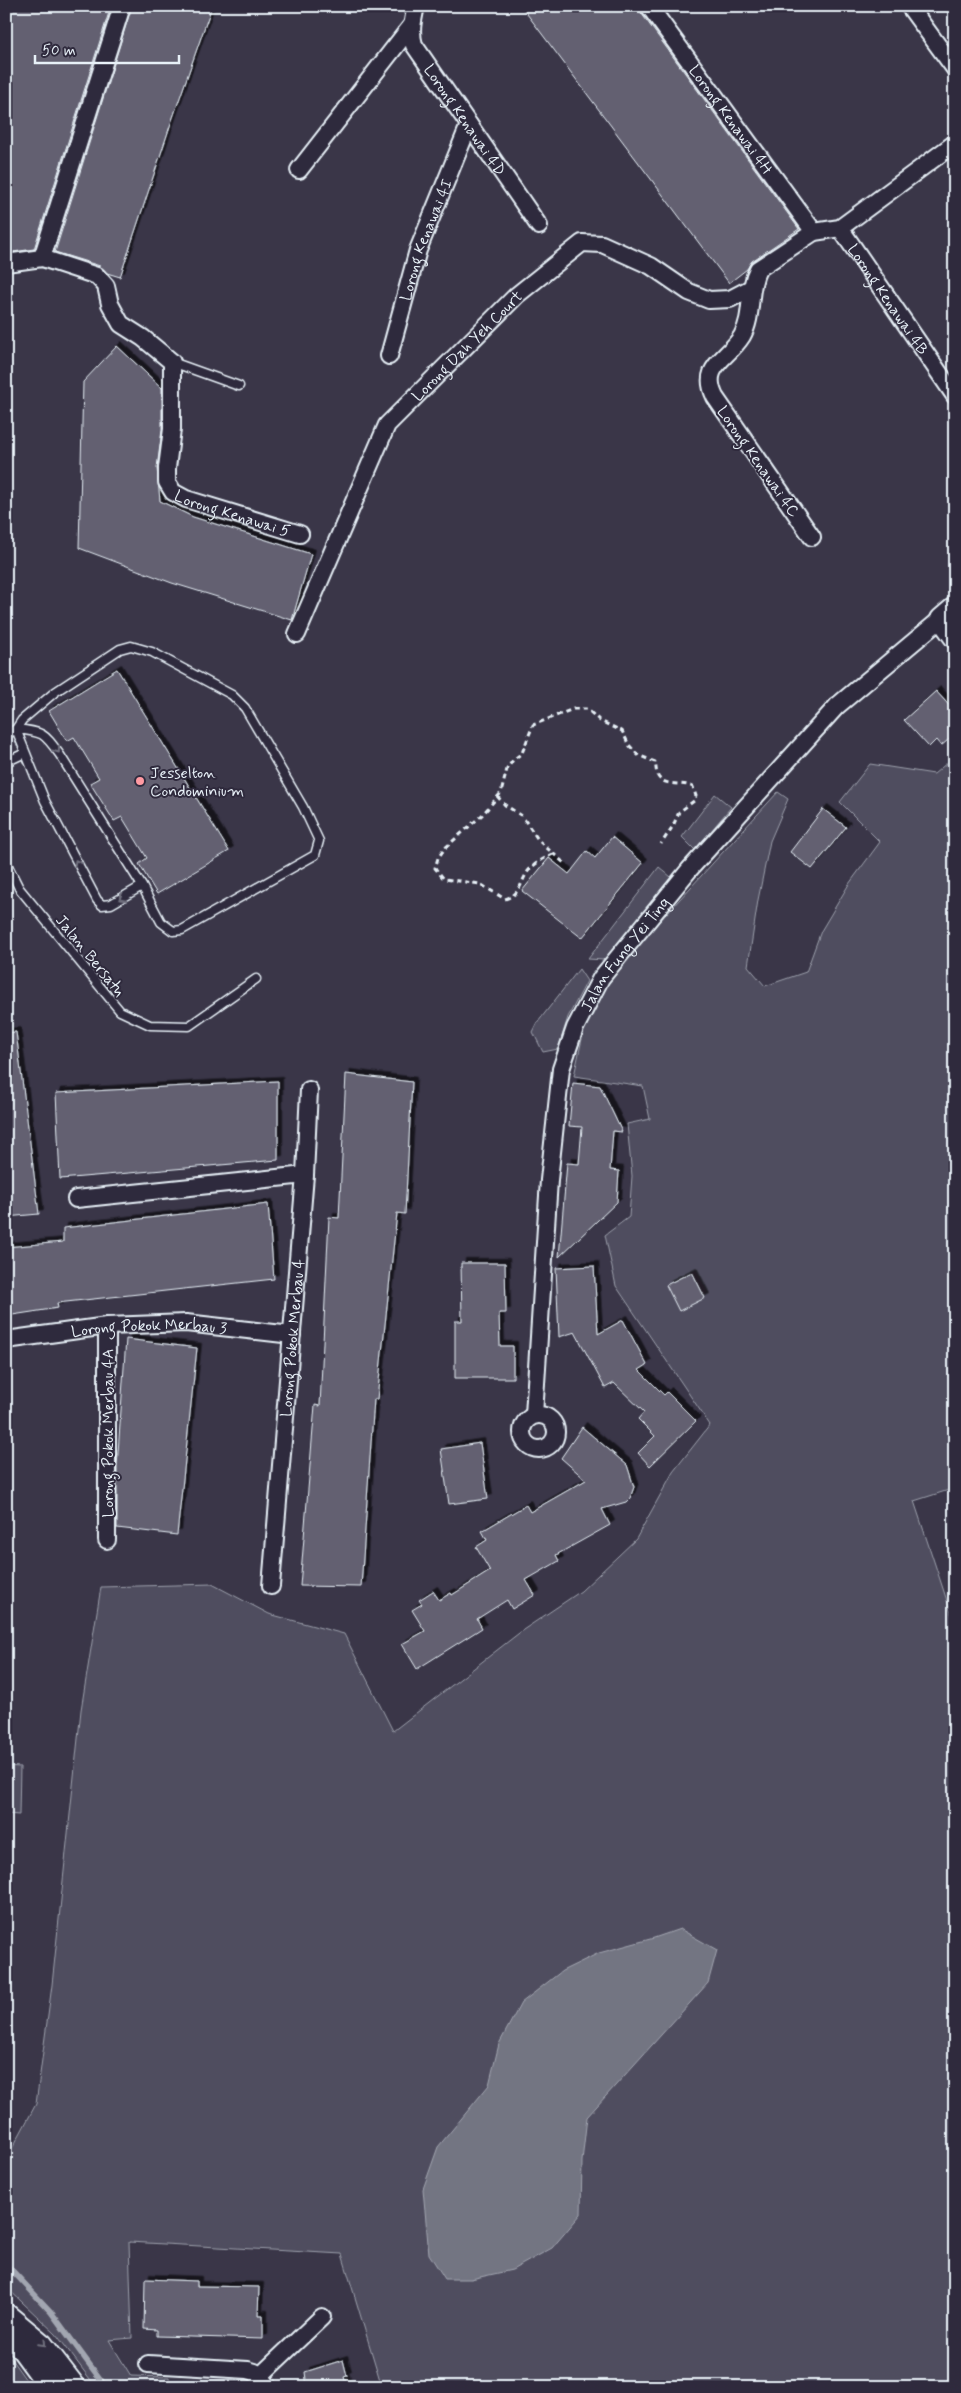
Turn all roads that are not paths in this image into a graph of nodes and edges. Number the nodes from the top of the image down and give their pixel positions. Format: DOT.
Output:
graph roads {
  1 [pos="122,6"];
  2 [pos="416,6"];
  3 [pos="649,6"];
  4 [pos="909,6"];
  5 [pos="412,26"];
  6 [pos="955,69"];
  7 [pos="469,125"];
  8 [pos="955,143"];
  9 [pos="299,170"];
  10 [pos="539,226"];
  11 [pos="840,228"];
  12 [pos="814,232"];
  13 [pos="42,258"];
  14 [pos="6,263"];
  15 [pos="751,288"];
  16 [pos="389,356"];
  17 [pos="172,362"];
  18 [pos="239,386"];
  19 [pos="955,396"];
  20 [pos="300,534"];
  21 [pos="812,537"];
  22 [pos="948,613"];
  23 [pos="296,634"];
  24 [pos="955,638"];
  25 [pos="16,729"];
  26 [pos="6,735"];
  27 [pos="25,753"];
  28 [pos="6,762"];
  29 [pos="6,862"];
  30 [pos="142,886"];
  31 [pos="256,979"];
  32 [pos="309,1090"];
  33 [pos="305,1175"];
  34 [pos="76,1200"];
  35 [pos="107,1326"];
  36 [pos="292,1335"];
  37 [pos="6,1340"];
  38 [pos="534,1415"];
  39 [pos="107,1540"];
  40 [pos="272,1586"];
  41 [pos="6,2311"];
  42 [pos="322,2317"];
  43 [pos="6,2324"];
  44 [pos="148,2364"];
  45 [pos="264,2382"];
  46 [pos="54,2387"];
  47 [pos="78,2387"];
  1 -- 13 [label="street"];
  2 -- 5 [label="street, Lorong Kenawai 4D"];
  3 -- 12 [label="street, Lorong Kenawai 4H"];
  4 -- 6 [label="street"];
  5 -- 7 [label="street, Lorong Kenawai 4D"];
  5 -- 9 [label="street"];
  7 -- 10 [label="street, Lorong Kenawai 4D"];
  7 -- 16 [label="street, Lorong Kenawai 4I"];
  8 -- 11 [label="street"];
  11 -- 12 [label="street"];
  11 -- 19 [label="street, Lorong Kenawai 4B"];
  12 -- 15 [label="street"];
  13 -- 14 [label="street"];
  13 -- 17 [label="street"];
  15 -- 21 [label="street, Lorong Kenawai 4C"];
  15 -- 23 [label="street, Lorong Dah Yeh Court"];
  17 -- 18 [label="lane"];
  17 -- 20 [label="street, Lorong Kenawai 5"];
  22 -- 24 [label="street"];
  22 -- 38 [label="street, Jalan Fung Yei Ting"];
  25 -- 26 [label="lane"];
  25 -- 27 [label="lane"];
  25 -- 30 [label="lane, one-way"];
  25 -- 30 [label="lane"];
  27 -- 28 [label="lane"];
  30 -- 27 [label="lane, one-way"];
  29 -- 31 [label="lane, Jalan Bersatu"];
  32 -- 33 [label="street, Lorong Pokok Merbau 4"];
  33 -- 34 [label="street"];
  33 -- 36 [label="street, Lorong Pokok Merbau 4"];
  35 -- 36 [label="street, Lorong Pokok Merbau 3"];
  35 -- 37 [label="street, Lorong Pokok Merbau 3"];
  35 -- 39 [label="street, Lorong Pokok Merbau 4A"];
  36 -- 40 [label="street, Lorong Pokok Merbau 4"];
  41 -- 47 [label="street, one-way"];
  42 -- 45 [label="street"];
  43 -- 46 [label="highway"];
  44 -- 45 [label="street"];
}
